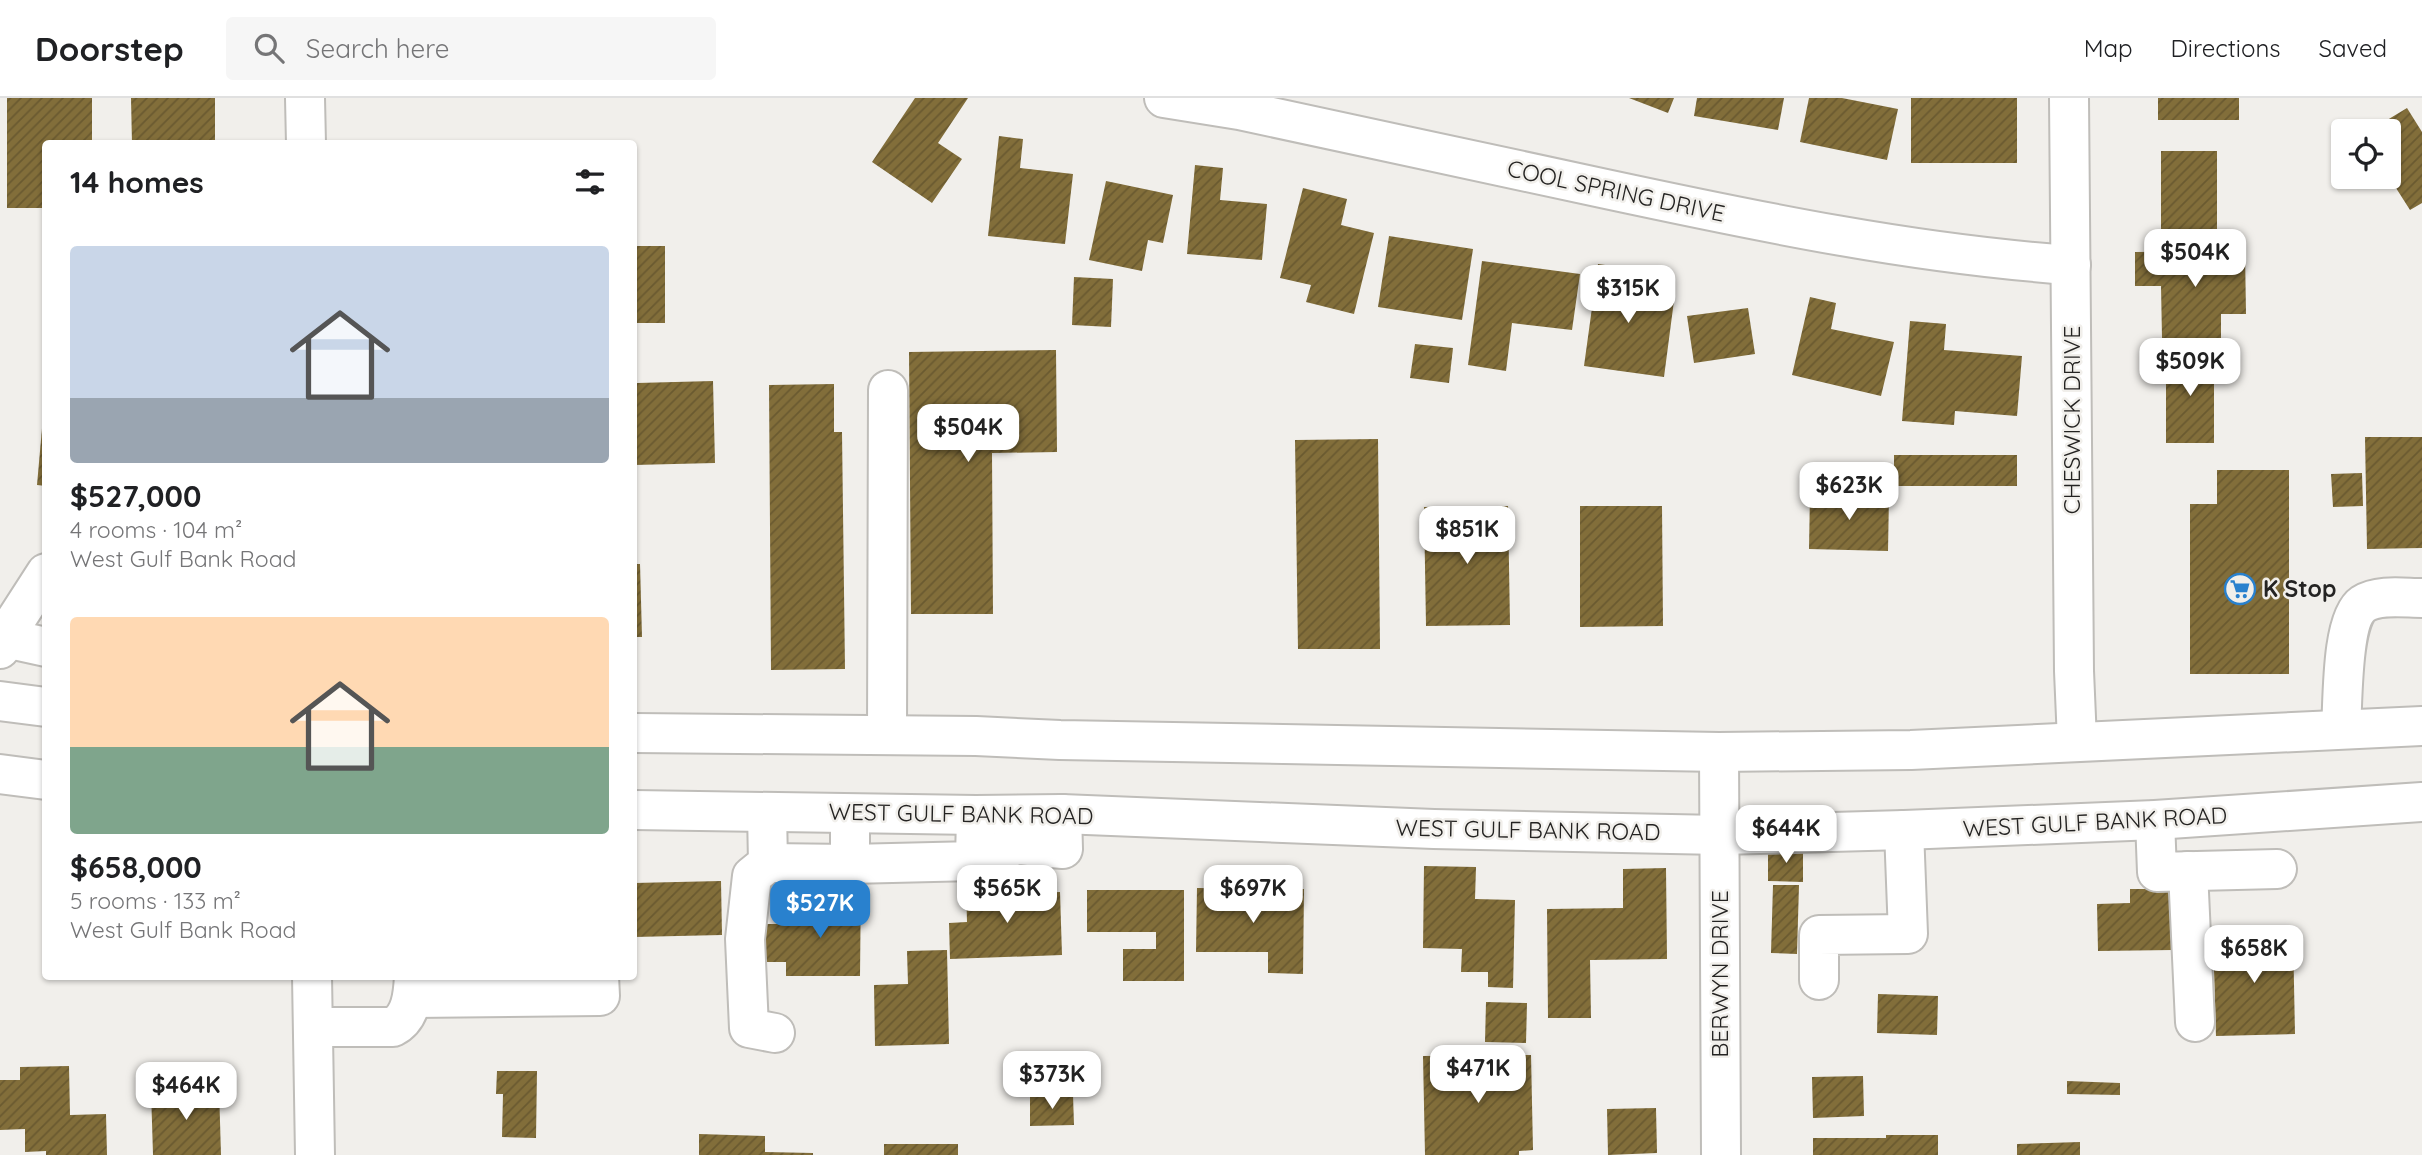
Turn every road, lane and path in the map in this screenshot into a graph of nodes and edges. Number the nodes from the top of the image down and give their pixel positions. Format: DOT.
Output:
graph roads {
  1 [pos="305,98"];
  2 [pos="1164,98"];
  3 [pos="2069,98"];
  4 [pos="306,140"];
  5 [pos="2071,265"];
  6 [pos="888,390"];
  7 [pos="42,579"];
  8 [pos="2422,598"];
  9 [pos="2,643"];
  10 [pos="42,647"];
  11 [pos="0,701"];
  12 [pos="42,706"];
  13 [pos="2422,726"];
  14 [pos="2341,729"];
  15 [pos="637,733"];
  16 [pos="887,735"];
  17 [pos="2077,741"];
  18 [pos="1719,752"];
  19 [pos="0,774"];
  20 [pos="42,779"];
  21 [pos="2422,802"];
  22 [pos="637,810"];
  23 [pos="766,812"];
  24 [pos="850,814"];
  25 [pos="1062,814"];
  26 [pos="976,816"];
  27 [pos="2155,820"];
  28 [pos="1904,831"];
  29 [pos="1720,835"];
  30 [pos="975,861"];
  31 [pos="768,863"];
  32 [pos="850,864"];
  33 [pos="2277,870"];
  34 [pos="2188,871"];
  35 [pos="312,980"];
  36 [pos="599,980"];
  37 [pos="1819,980"];
  38 [pos="414,987"];
  39 [pos="2195,1022"];
  40 [pos="313,1027"];
  41 [pos="775,1033"];
  42 [pos="315,1155"];
  43 [pos="1721,1155"];
  1 -- 4 [label="main road"];
  2 -- 5 [label="main road, COOL SPRING DRIVE"];
  3 -- 5 [label="main road, CHESWICK DRIVE"];
  5 -- 17 [label="main road, CHESWICK DRIVE"];
  6 -- 16 [label="main road"];
  7 -- 9 [label="main road"];
  8 -- 14 [label="main road"];
  9 -- 10 [label="main road"];
  11 -- 12 [label="main road"];
  13 -- 14 [label="main road"];
  14 -- 17 [label="main road"];
  15 -- 16 [label="main road"];
  16 -- 18 [label="main road"];
  17 -- 18 [label="main road"];
  18 -- 29 [label="main road, BERWYN DRIVE"];
  19 -- 20 [label="main road"];
  21 -- 27 [label="main road, WEST GULF BANK ROAD"];
  22 -- 23 [label="main road, WEST GULF BANK ROAD"];
  23 -- 24 [label="main road, WEST GULF BANK ROAD"];
  23 -- 31 [label="main road"];
  24 -- 26 [label="main road, WEST GULF BANK ROAD"];
  24 -- 32 [label="main road"];
  25 -- 26 [label="main road, WEST GULF BANK ROAD"];
  25 -- 29 [label="main road, WEST GULF BANK ROAD"];
  25 -- 30 [label="main road"];
  26 -- 30 [label="main road"];
  27 -- 28 [label="main road, WEST GULF BANK ROAD"];
  27 -- 34 [label="main road"];
  28 -- 29 [label="main road, WEST GULF BANK ROAD"];
  28 -- 37 [label="main road"];
  29 -- 43 [label="main road, BERWYN DRIVE"];
  30 -- 32 [label="main road"];
  31 -- 32 [label="main road"];
  31 -- 41 [label="main road"];
  33 -- 34 [label="main road"];
  34 -- 39 [label="main road"];
  35 -- 40 [label="main road"];
  36 -- 38 [label="main road"];
  38 -- 40 [label="main road"];
  40 -- 42 [label="main road"];
}
